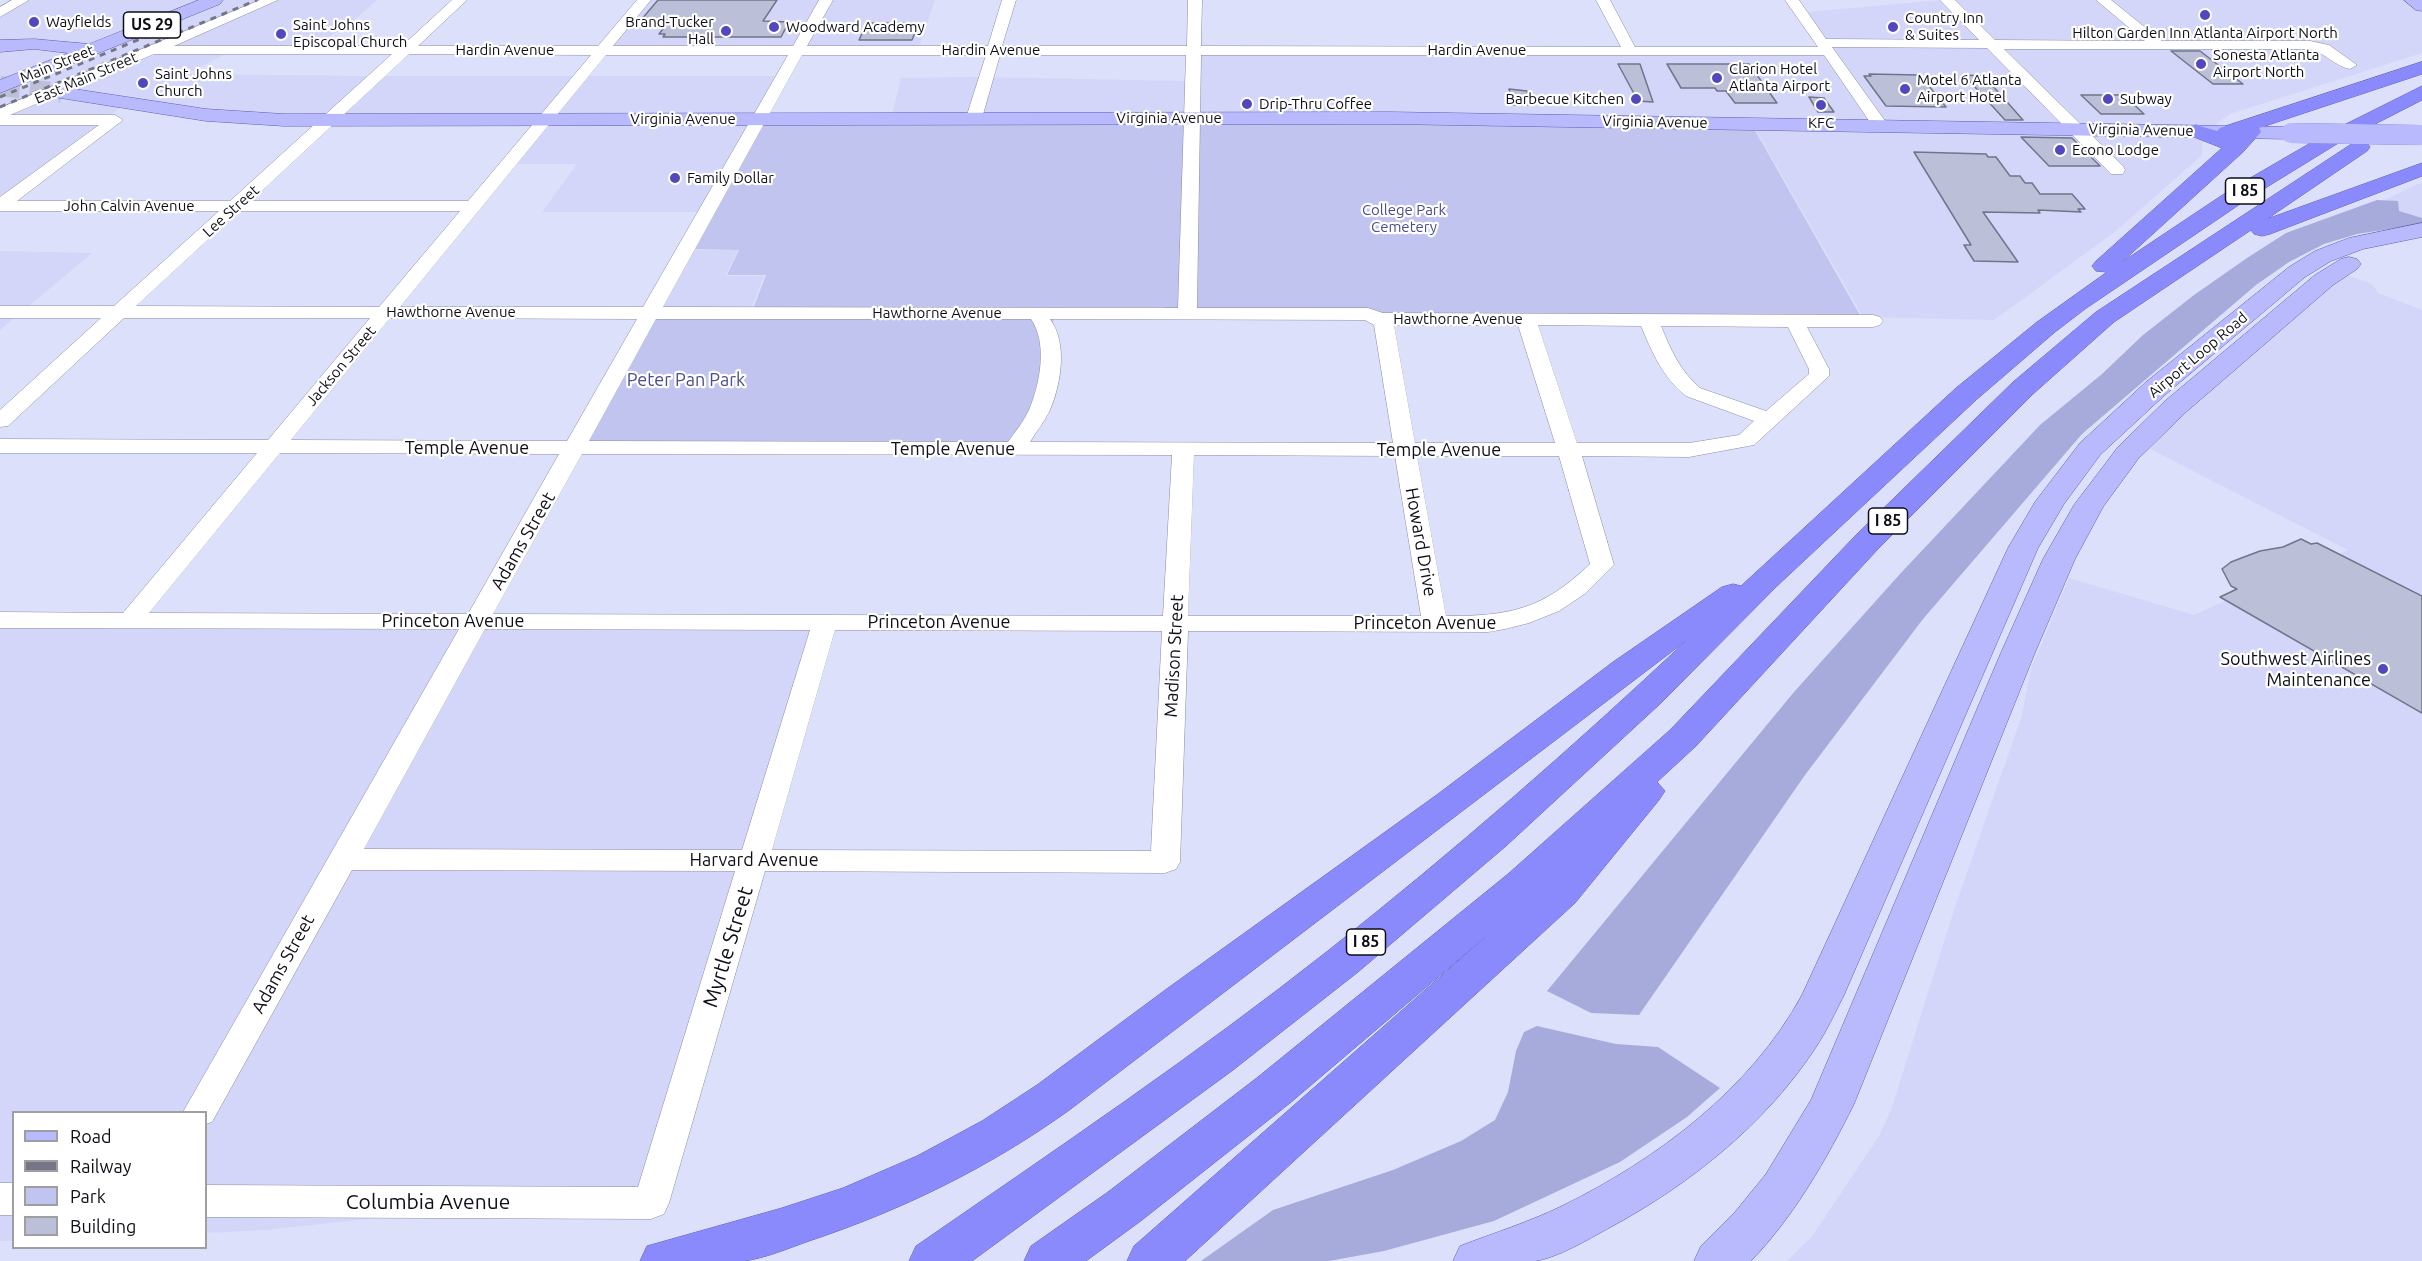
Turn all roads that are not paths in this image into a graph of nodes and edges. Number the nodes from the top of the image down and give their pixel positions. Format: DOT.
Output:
graph roads {
  1 [pos="22,0"];
  2 [pos="214,0"];
  3 [pos="271,0"];
  4 [pos="460,0"];
  5 [pos="644,0"];
  6 [pos="826,0"];
  7 [pos="1009,0"];
  8 [pos="1195,0"];
  9 [pos="1604,0"];
  10 [pos="1792,0"];
  11 [pos="1947,0"];
  12 [pos="2103,0"];
  13 [pos="2413,0"];
  14 [pos="2422,6"];
  15 [pos="0,13"];
  16 [pos="1430,34"];
  17 [pos="39,44"];
  18 [pos="1992,44"];
  19 [pos="2158,45"];
  20 [pos="0,46"];
  21 [pos="1825,47"];
  22 [pos="91,50"];
  23 [pos="154,50"];
  24 [pos="211,50"];
  25 [pos="406,50"];
  26 [pos="603,50"];
  27 [pos="798,50"];
  28 [pos="995,50"];
  29 [pos="1194,50"];
  30 [pos="1434,50"];
  31 [pos="1630,51"];
  32 [pos="190,65"];
  33 [pos="2350,65"];
  34 [pos="52,66"];
  35 [pos="1440,66"];
  36 [pos="2422,68"];
  37 [pos="0,87"];
  38 [pos="2422,92"];
  39 [pos="61,93"];
  40 [pos="0,114"];
  41 [pos="974,118"];
  42 [pos="1192,118"];
  43 [pos="546,119"];
  44 [pos="759,119"];
  45 [pos="0,120"];
  46 [pos="330,120"];
  47 [pos="1880,125"];
  48 [pos="2422,128"];
  49 [pos="2076,129"];
  50 [pos="2196,131"];
  51 [pos="2245,132"];
  52 [pos="2422,169"];
  53 [pos="2117,170"];
  54 [pos="0,205"];
  55 [pos="236,206"];
  56 [pos="474,206"];
  57 [pos="2422,230"];
  58 [pos="2422,243"];
  59 [pos="2076,304"];
  60 [pos="0,312"];
  61 [pos="120,312"];
  62 [pos="386,312"];
  63 [pos="652,312"];
  64 [pos="1036,313"];
  65 [pos="1186,314"];
  66 [pos="2105,317"];
  67 [pos="1380,319"];
  68 [pos="1526,319"];
  69 [pos="1648,319"];
  70 [pos="1794,320"];
  71 [pos="1873,321"];
  72 [pos="1768,419"];
  73 [pos="0,421"];
  74 [pos="0,446"];
  75 [pos="274,447"];
  76 [pos="576,448"];
  77 [pos="1014,449"];
  78 [pos="1183,449"];
  79 [pos="1405,450"];
  80 [pos="1569,451"];
  81 [pos="2041,554"];
  82 [pos="1765,580"];
  83 [pos="0,620"];
  84 [pos="130,620"];
  85 [pos="477,621"];
  86 [pos="825,622"];
  87 [pos="1175,623"];
  88 [pos="1435,624"];
  89 [pos="1683,738"];
  90 [pos="343,858"];
  91 [pos="754,860"];
  92 [pos="1165,862"];
  93 [pos="201,1111"];
  94 [pos="207,1201"];
  95 [pos="651,1203"];
  96 [pos="664,1261"];
  97 [pos="933,1261"];
  98 [pos="1048,1261"];
  99 [pos="1150,1261"];
  100 [pos="1477,1261"];
  101 [pos="1718,1261"];
  1 -- 15 [label="street"];
  2 -- 22 [label="main road, Main Street / US 29"];
  3 -- 23 [label="street, East Main Street"];
  4 -- 25 [label="street, Lee Street"];
  5 -- 26 [label="street, Jackson Street"];
  6 -- 27 [label="street, Adams Street"];
  7 -- 28 [label="street"];
  8 -- 29 [label="street"];
  9 -- 31 [label="street"];
  10 -- 21 [label="street"];
  11 -- 18 [label="street"];
  12 -- 19 [label="street"];
  13 -- 14 [label="main road"];
  16 -- 30 [label="street"];
  17 -- 20 [label="main road"];
  17 -- 22 [label="main road"];
  17 -- 34 [label="main road"];
  18 -- 19 [label="street, Hardin Avenue"];
  18 -- 21 [label="street, Hardin Avenue"];
  18 -- 49 [label="street"];
  19 -- 33 [label="street, Hardin Avenue"];
  21 -- 31 [label="street, Hardin Avenue"];
  21 -- 47 [label="street"];
  22 -- 34 [label="main road, Main Street / US 29"];
  23 -- 24 [label="street, Hardin Avenue"];
  23 -- 40 [label="street, East Main Street"];
  24 -- 25 [label="street, Hardin Avenue"];
  24 -- 32 [label="street"];
  25 -- 26 [label="street, Hardin Avenue"];
  25 -- 46 [label="street, Lee Street"];
  26 -- 27 [label="street, Hardin Avenue"];
  26 -- 43 [label="street, Jackson Street"];
  27 -- 28 [label="street, Hardin Avenue"];
  27 -- 44 [label="street, Adams Street"];
  28 -- 29 [label="street, Hardin Avenue"];
  28 -- 41 [label="street"];
  29 -- 30 [label="street, Hardin Avenue"];
  29 -- 42 [label="street"];
  30 -- 31 [label="street, Hardin Avenue"];
  30 -- 35 [label="street"];
  34 -- 37 [label="main road, Main Street / US 29"];
  36 -- 51 [label="highway"];
  38 -- 59 [label="highway, I 85"];
  39 -- 46 [label="main road, Virginia Avenue"];
  41 -- 42 [label="main road, Virginia Avenue"];
  41 -- 44 [label="main road, Virginia Avenue"];
  42 -- 47 [label="main road, Virginia Avenue"];
  42 -- 65 [label="street"];
  43 -- 44 [label="main road, Virginia Avenue"];
  43 -- 46 [label="main road, Virginia Avenue"];
  43 -- 56 [label="street, Jackson Street"];
  44 -- 63 [label="street, Adams Street"];
  45 -- 54 [label="street"];
  46 -- 55 [label="street, Lee Street"];
  47 -- 49 [label="main road, Virginia Avenue"];
  48 -- 51 [label="main road, bridge"];
  48 -- 66 [label="highway, I 85"];
  49 -- 50 [label="main road, Virginia Avenue"];
  49 -- 53 [label="street"];
  50 -- 51 [label="highway"];
  51 -- 59 [label="highway"];
  52 -- 66 [label="highway"];
  54 -- 55 [label="street, John Calvin Avenue"];
  55 -- 56 [label="street, John Calvin Avenue"];
  55 -- 61 [label="street, Lee Street"];
  56 -- 62 [label="street, Jackson Street"];
  57 -- 81 [label="main road, Airport Loop Road"];
  58 -- 81 [label="main road, Airport Loop Road"];
  59 -- 82 [label="highway, I 85"];
  60 -- 61 [label="street, Hawthorne Avenue"];
  61 -- 62 [label="street, Hawthorne Avenue"];
  61 -- 73 [label="street, Lee Street"];
  62 -- 63 [label="street, Hawthorne Avenue"];
  62 -- 75 [label="street, Jackson Street"];
  63 -- 64 [label="street, Hawthorne Avenue"];
  63 -- 76 [label="street, Adams Street"];
  64 -- 65 [label="street, Hawthorne Avenue"];
  64 -- 77 [label="street"];
  65 -- 67 [label="street, Hawthorne Avenue"];
  66 -- 89 [label="highway, I 85"];
  67 -- 68 [label="street, Hawthorne Avenue"];
  67 -- 79 [label="street, Howard Drive"];
  68 -- 69 [label="street, Hawthorne Avenue"];
  68 -- 80 [label="street, Princeton Avenue"];
  69 -- 70 [label="street, Hawthorne Avenue"];
  69 -- 72 [label="street"];
  70 -- 71 [label="street, Hawthorne Avenue"];
  70 -- 72 [label="street, Temple Avenue"];
  72 -- 80 [label="street, Temple Avenue"];
  74 -- 75 [label="street, Temple Avenue"];
  75 -- 76 [label="street, Temple Avenue"];
  75 -- 84 [label="street, Jackson Street"];
  76 -- 77 [label="street, Temple Avenue"];
  76 -- 85 [label="street, Adams Street"];
  77 -- 78 [label="street, Temple Avenue"];
  78 -- 79 [label="street, Temple Avenue"];
  78 -- 87 [label="street, Madison Street"];
  79 -- 80 [label="street, Temple Avenue"];
  79 -- 88 [label="street, Howard Drive"];
  80 -- 88 [label="street, Princeton Avenue"];
  81 -- 100 [label="main road"];
  81 -- 101 [label="main road"];
  82 -- 96 [label="highway"];
  82 -- 97 [label="highway, I 85"];
  83 -- 84 [label="street, Princeton Avenue"];
  84 -- 85 [label="street, Princeton Avenue"];
  85 -- 86 [label="street, Princeton Avenue"];
  85 -- 90 [label="street, Adams Street"];
  86 -- 87 [label="street, Princeton Avenue"];
  86 -- 91 [label="street, Myrtle Street"];
  87 -- 88 [label="street, Princeton Avenue"];
  87 -- 92 [label="street, Madison Street"];
  89 -- 98 [label="highway, I 85"];
  89 -- 99 [label="highway"];
  90 -- 91 [label="street, Harvard Avenue"];
  90 -- 93 [label="street, Adams Street"];
  91 -- 92 [label="street, Harvard Avenue"];
  91 -- 95 [label="street, Myrtle Street"];
  94 -- 95 [label="street, Columbia Avenue"];
}
